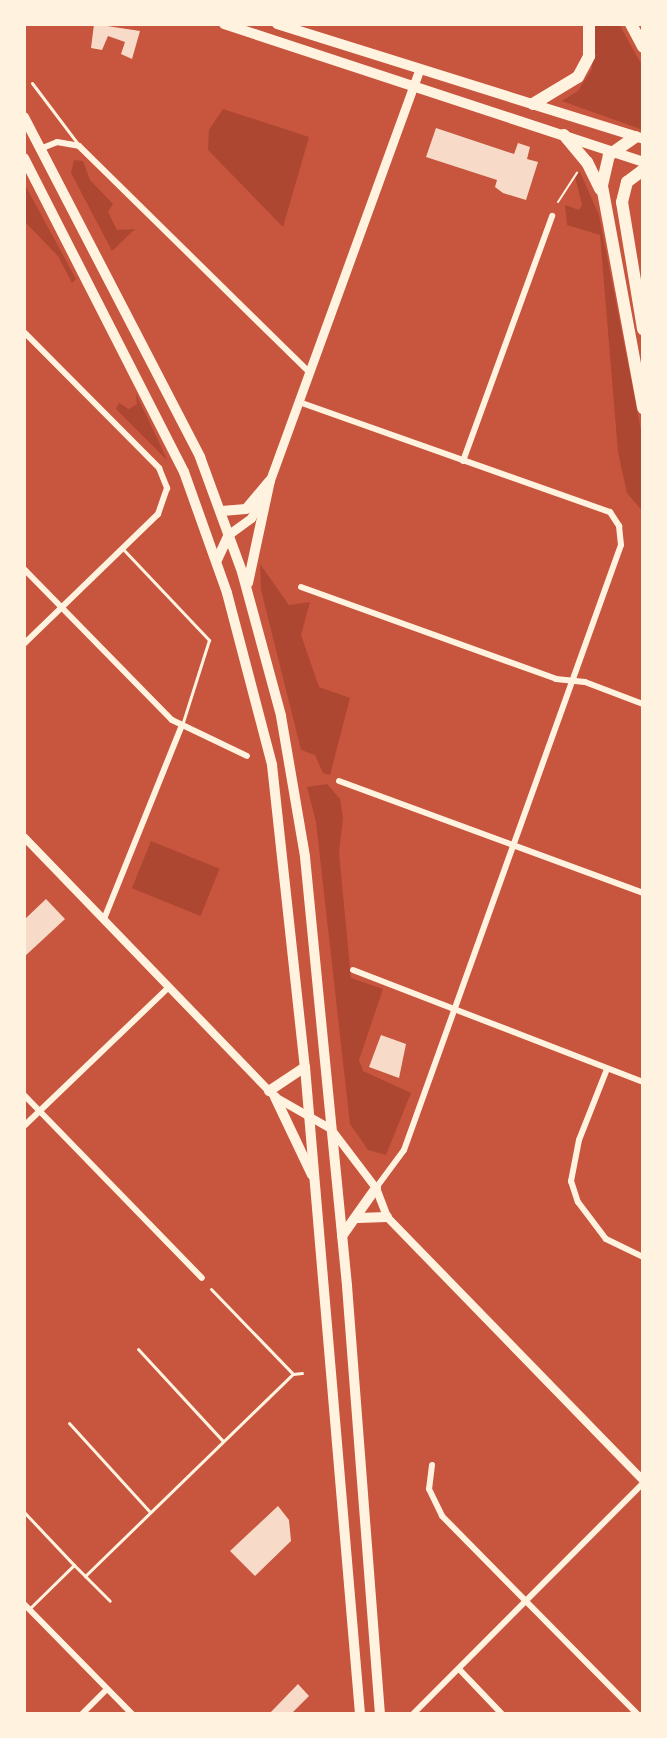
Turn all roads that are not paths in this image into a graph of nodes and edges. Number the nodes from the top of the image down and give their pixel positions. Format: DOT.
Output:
graph roads {
  1 [pos="224,24"];
  2 [pos="277,24"];
  3 [pos="589,24"];
  4 [pos="631,24"];
  5 [pos="643,47"];
  6 [pos="419,70"];
  7 [pos="32,83"];
  8 [pos="413,86"];
  9 [pos="533,104"];
  10 [pos="24,117"];
  11 [pos="564,135"];
  12 [pos="639,138"];
  13 [pos="79,146"];
  14 [pos="40,149"];
  15 [pos="614,152"];
  16 [pos="24,158"];
  17 [pos="643,162"];
  18 [pos="643,170"];
  19 [pos="603,198"];
  20 [pos="552,216"];
  21 [pos="643,329"];
  22 [pos="24,332"];
  23 [pos="309,372"];
  24 [pos="299,402"];
  25 [pos="643,408"];
  26 [pos="463,461"];
  27 [pos="270,480"];
  28 [pos="222,511"];
  29 [pos="229,534"];
  30 [pos="122,548"];
  31 [pos="217,560"];
  32 [pos="24,569"];
  33 [pos="301,587"];
  34 [pos="247,589"];
  35 [pos="62,608"];
  36 [pos="24,644"];
  37 [pos="569,679"];
  38 [pos="643,704"];
  39 [pos="182,725"];
  40 [pos="247,756"];
  41 [pos="339,781"];
  42 [pos="24,837"];
  43 [pos="512,844"];
  44 [pos="643,893"];
  45 [pos="104,919"];
  46 [pos="353,970"];
  47 [pos="169,987"];
  48 [pos="453,1007"];
  49 [pos="305,1067"];
  50 [pos="607,1069"];
  51 [pos="643,1082"];
  52 [pos="272,1094"];
  53 [pos="24,1095"];
  54 [pos="39,1112"];
  55 [pos="308,1119"];
  56 [pos="24,1126"];
  57 [pos="331,1129"];
  58 [pos="315,1180"];
  59 [pos="376,1188"];
  60 [pos="387,1217"];
  61 [pos="358,1218"];
  62 [pos="342,1236"];
  63 [pos="643,1257"];
  64 [pos="202,1278"];
  65 [pos="211,1289"];
  66 [pos="138,1349"];
  67 [pos="302,1373"];
  68 [pos="293,1374"];
  69 [pos="69,1423"];
  70 [pos="223,1441"];
  71 [pos="432,1465"];
  72 [pos="643,1482"];
  73 [pos="149,1511"];
  74 [pos="24,1512"];
  75 [pos="74,1565"];
  76 [pos="85,1576"];
  77 [pos="110,1601"];
  78 [pos="527,1602"];
  79 [pos="26,1607"];
  80 [pos="459,1669"];
  81 [pos="107,1689"];
  82 [pos="82,1714"];
  83 [pos="132,1714"];
  84 [pos="360,1714"];
  85 [pos="380,1714"];
  86 [pos="413,1714"];
  87 [pos="502,1714"];
  88 [pos="637,1714"];
  1 -- 8 [label="main road"];
  2 -- 6 [label="main road"];
  3 -- 9 [label="highway"];
  4 -- 5 [label="highway"];
  6 -- 8 [label="main road"];
  6 -- 9 [label="main road"];
  7 -- 13 [label="lane"];
  8 -- 11 [label="main road"];
  8 -- 23 [label="main road"];
  9 -- 12 [label="main road"];
  10 -- 14 [label="main road"];
  11 -- 15 [label="main road"];
  11 -- 19 [label="highway"];
  12 -- 15 [label="highway"];
  13 -- 14 [label="street"];
  13 -- 23 [label="street"];
  14 -- 28 [label="main road"];
  15 -- 17 [label="main road"];
  15 -- 19 [label="highway"];
  16 -- 31 [label="main road"];
  18 -- 21 [label="highway"];
  19 -- 25 [label="highway"];
  20 -- 26 [label="street"];
  22 -- 30 [label="street"];
  23 -- 24 [label="main road"];
  24 -- 26 [label="street"];
  24 -- 27 [label="main road"];
  26 -- 37 [label="street"];
  27 -- 28 [label="main road"];
  27 -- 29 [label="main road"];
  27 -- 34 [label="main road"];
  28 -- 29 [label="main road"];
  29 -- 31 [label="main road"];
  29 -- 34 [label="main road"];
  30 -- 35 [label="street"];
  30 -- 39 [label="lane"];
  31 -- 49 [label="main road"];
  32 -- 35 [label="street"];
  33 -- 37 [label="street"];
  34 -- 57 [label="main road"];
  35 -- 36 [label="street"];
  35 -- 39 [label="street"];
  37 -- 38 [label="street"];
  37 -- 43 [label="street"];
  39 -- 40 [label="street"];
  39 -- 45 [label="street"];
  41 -- 43 [label="street"];
  42 -- 45 [label="street"];
  43 -- 44 [label="street"];
  43 -- 48 [label="street"];
  45 -- 47 [label="street"];
  46 -- 48 [label="street"];
  47 -- 52 [label="street"];
  47 -- 54 [label="street"];
  48 -- 50 [label="street"];
  48 -- 59 [label="street"];
  49 -- 52 [label="main road"];
  49 -- 55 [label="main road"];
  50 -- 51 [label="street"];
  50 -- 63 [label="street"];
  52 -- 55 [label="street"];
  52 -- 58 [label="main road"];
  53 -- 54 [label="street"];
  54 -- 56 [label="street"];
  54 -- 64 [label="street"];
  55 -- 57 [label="street"];
  55 -- 58 [label="main road"];
  57 -- 59 [label="street"];
  57 -- 62 [label="main road"];
  58 -- 84 [label="main road"];
  59 -- 60 [label="street"];
  59 -- 61 [label="main road"];
  60 -- 61 [label="main road"];
  60 -- 72 [label="street"];
  61 -- 62 [label="main road"];
  62 -- 85 [label="main road"];
  65 -- 68 [label="lane"];
  66 -- 70 [label="lane"];
  67 -- 68 [label="lane"];
  68 -- 70 [label="lane"];
  69 -- 73 [label="lane"];
  70 -- 73 [label="lane"];
  71 -- 78 [label="street"];
  72 -- 78 [label="street"];
  73 -- 76 [label="lane"];
  74 -- 75 [label="lane"];
  75 -- 76 [label="lane"];
  75 -- 79 [label="lane"];
  76 -- 77 [label="lane"];
  78 -- 80 [label="street"];
  78 -- 88 [label="street"];
  79 -- 81 [label="street"];
  80 -- 86 [label="street"];
  80 -- 87 [label="street"];
  81 -- 82 [label="street"];
  81 -- 83 [label="street"];
}
